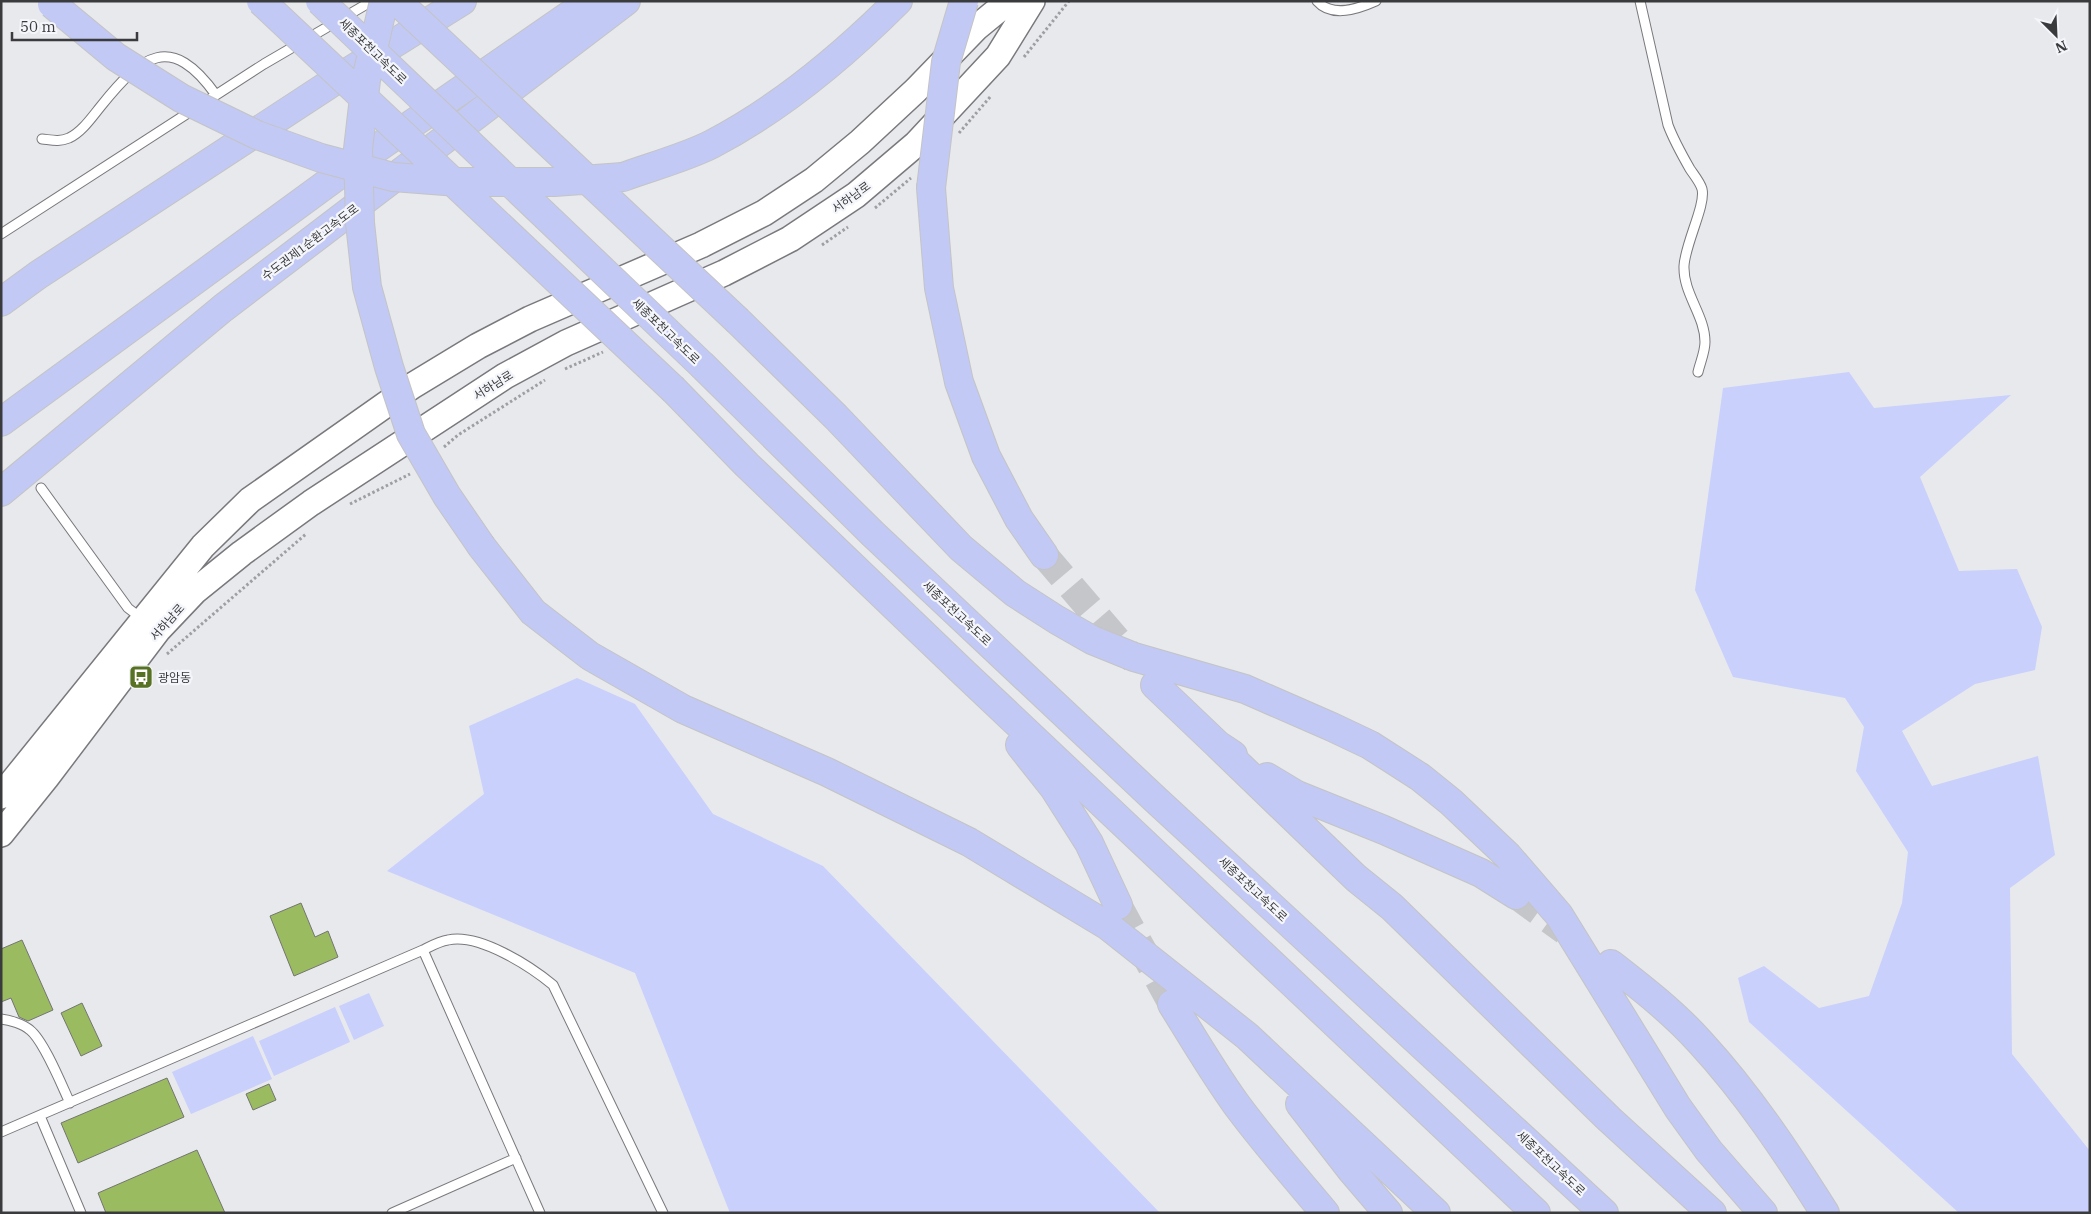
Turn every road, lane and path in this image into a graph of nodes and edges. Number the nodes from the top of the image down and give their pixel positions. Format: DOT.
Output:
graph roads {
  1 [pos="261,1"];
  2 [pos="320,1"];
  3 [pos="372,1"];
  4 [pos="384,1"];
  5 [pos="397,1"];
  6 [pos="462,1"];
  7 [pos="590,1"];
  8 [pos="626,1"];
  9 [pos="898,1"];
  10 [pos="964,1"];
  11 [pos="1009,1"];
  12 [pos="1032,1"];
  13 [pos="1069,1"];
  14 [pos="1316,1"];
  15 [pos="1376,1"];
  16 [pos="1640,1"];
  17 [pos="51,3"];
  18 [pos="1020,60"];
  19 [pos="996,90"];
  20 [pos="216,96"];
  21 [pos="42,139"];
  22 [pos="952,140"];
  23 [pos="922,183"];
  24 [pos="868,213"];
  25 [pos="853,224"];
  26 [pos="1,234"];
  27 [pos="821,245"];
  28 [pos="1,302"];
  29 [pos="608,349"];
  30 [pos="563,370"];
  31 [pos="1698,372"];
  32 [pos="546,379"];
  33 [pos="1,422"];
  34 [pos="437,452"];
  35 [pos="416,469"];
  36 [pos="41,488"];
  37 [pos="1,492"];
  38 [pos="349,504"];
  39 [pos="312,529"];
  40 [pos="1044,555"];
  41 [pos="151,626"];
  42 [pos="164,658"];
  43 [pos="964,673"];
  44 [pos="1155,685"];
  45 [pos="1218,745"];
  46 [pos="1,796"];
  47 [pos="1,834"];
  48 [pos="1516,895"];
  49 [pos="1118,905"];
  50 [pos="423,950"];
  51 [pos="1611,964"];
  52 [pos="1172,1004"];
  53 [pos="1,1019"];
  54 [pos="1247,1036"];
  55 [pos="70,1103"];
  56 [pos="1418,1104"];
  57 [pos="40,1116"];
  58 [pos="1,1132"];
  59 [pos="516,1158"];
  60 [pos="81,1213"];
  61 [pos="392,1213"];
  62 [pos="540,1213"];
  63 [pos="663,1213"];
  64 [pos="1326,1213"];
  65 [pos="1388,1213"];
  66 [pos="1436,1213"];
  67 [pos="1520,1213"];
  68 [pos="1536,1213"];
  69 [pos="1604,1213"];
  70 [pos="1712,1213"];
  71 [pos="1763,1213"];
  72 [pos="1825,1213"];
  1 -- 43 [label="highway, bridge"];
  2 -- 69 [label="highway, 세종포천고속도로, bridge"];
  3 -- 20 [label="lane"];
  4 -- 54 [label="highway, bridge"];
  5 -- 71 [label="highway, bridge"];
  6 -- 28 [label="highway"];
  7 -- 33 [label="highway"];
  8 -- 37 [label="highway, 수도권제1순환고속도로"];
  9 -- 17 [label="highway, bridge"];
  10 -- 23 [label="highway, bridge"];
  11 -- 41 [label="main road, 서하남로"];
  12 -- 41 [label="main road, 서하남로"];
  13 -- 18 [label="path"];
  14 -- 15 [label="lane"];
  16 -- 31 [label="lane"];
  19 -- 22 [label="path"];
  20 -- 21 [label="lane"];
  20 -- 26 [label="lane"];
  23 -- 24 [label="path"];
  23 -- 40 [label="highway"];
  25 -- 27 [label="path"];
  29 -- 30 [label="path"];
  32 -- 34 [label="path"];
  35 -- 38 [label="path"];
  36 -- 41 [label="lane"];
  39 -- 42 [label="path"];
  41 -- 46 [label="main road, 서하남로"];
  41 -- 47 [label="main road, 서하남로"];
  43 -- 49 [label="highway"];
  43 -- 56 [label="highway"];
  44 -- 45 [label="highway"];
  45 -- 48 [label="highway"];
  45 -- 70 [label="highway"];
  50 -- 55 [label="lane"];
  50 -- 59 [label="lane"];
  50 -- 63 [label="lane"];
  51 -- 72 [label="highway"];
  52 -- 64 [label="highway"];
  53 -- 55 [label="lane"];
  54 -- 65 [label="highway"];
  54 -- 66 [label="highway"];
  55 -- 57 [label="lane"];
  56 -- 67 [label="highway"];
  56 -- 68 [label="highway"];
  57 -- 58 [label="lane"];
  57 -- 60 [label="lane"];
  59 -- 61 [label="lane"];
  59 -- 62 [label="lane"];
}
